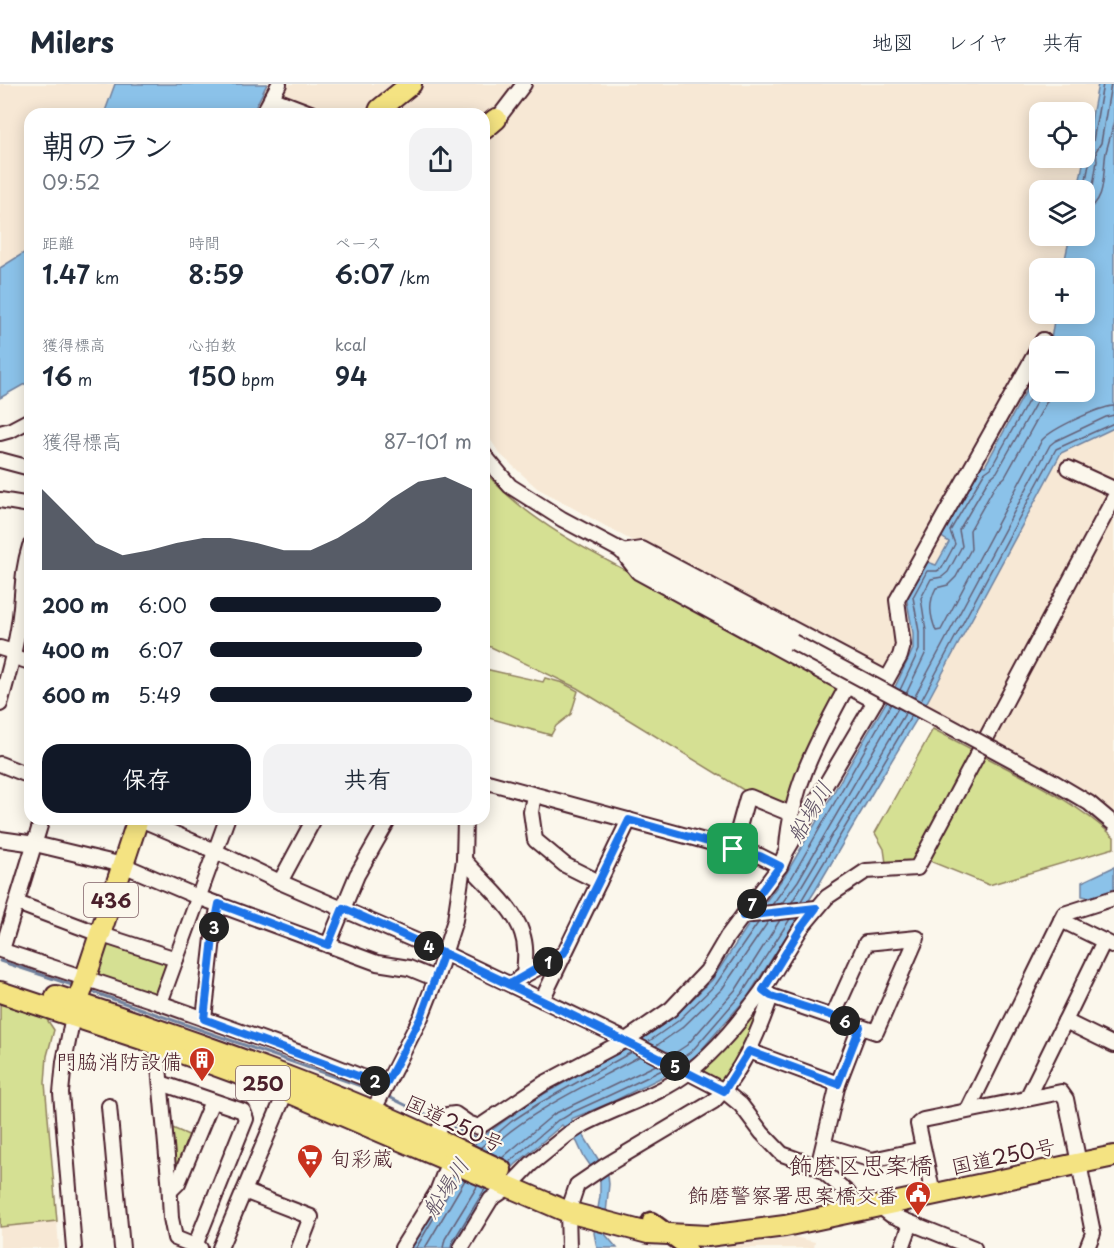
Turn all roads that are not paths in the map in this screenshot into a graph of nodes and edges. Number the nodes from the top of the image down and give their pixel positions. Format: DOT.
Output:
graph roads {
  1 [pos="279,84"];
  2 [pos="411,84"];
  3 [pos="524,84"];
  4 [pos="271,98"];
  5 [pos="266,108"];
  6 [pos="297,108"];
  7 [pos="380,108"];
  8 [pos="490,124"];
  9 [pos="1029,363"];
  10 [pos="24,423"];
  11 [pos="0,433"];
  12 [pos="0,460"];
  13 [pos="490,462"];
  14 [pos="24,466"];
  15 [pos="1068,468"];
  16 [pos="1114,489"];
  17 [pos="1114,498"];
  18 [pos="0,500"];
  19 [pos="24,504"];
  20 [pos="622,552"];
  21 [pos="24,568"];
  22 [pos="0,648"];
  23 [pos="14,657"];
  24 [pos="24,660"];
  25 [pos="887,680"];
  26 [pos="847,686"];
  27 [pos="875,701"];
  28 [pos="0,704"];
  29 [pos="0,764"];
  30 [pos="24,774"];
  31 [pos="490,783"];
  32 [pos="534,795"];
  33 [pos="791,814"];
  34 [pos="629,820"];
  35 [pos="1114,824"];
  36 [pos="40,825"];
  37 [pos="137,825"];
  38 [pos="153,825"];
  39 [pos="225,825"];
  40 [pos="311,825"];
  41 [pos="385,825"];
  42 [pos="465,825"];
  43 [pos="0,838"];
  44 [pos="35,844"];
  45 [pos="733,849"];
  46 [pos="215,851"];
  47 [pos="786,852"];
  48 [pos="464,860"];
  49 [pos="123,866"];
  50 [pos="780,866"];
  51 [pos="280,882"];
  52 [pos="599,882"];
  53 [pos="198,897"];
  54 [pos="1114,898"];
  55 [pos="17,903"];
  56 [pos="219,904"];
  57 [pos="343,908"];
  58 [pos="816,908"];
  59 [pos="743,916"];
  60 [pos="1060,920"];
  61 [pos="99,934"];
  62 [pos="1109,944"];
  63 [pos="328,945"];
  64 [pos="1,950"];
  65 [pos="444,953"];
  66 [pos="564,953"];
  67 [pos="176,958"];
  68 [pos="524,975"];
  69 [pos="0,978"];
  70 [pos="436,979"];
  71 [pos="510,984"];
  72 [pos="0,992"];
  73 [pos="767,993"];
  74 [pos="80,994"];
  75 [pos="542,1000"];
  76 [pos="160,1003"];
  77 [pos="833,1016"];
  78 [pos="204,1019"];
  79 [pos="1065,1022"];
  80 [pos="860,1027"];
  81 [pos="626,1040"];
  82 [pos="157,1044"];
  83 [pos="1114,1045"];
  84 [pos="749,1051"];
  85 [pos="688,1073"];
  86 [pos="161,1083"];
  87 [pos="838,1084"];
  88 [pos="289,1085"];
  89 [pos="724,1091"];
  90 [pos="1027,1098"];
  91 [pos="212,1101"];
  92 [pos="377,1102"];
  93 [pos="109,1106"];
  94 [pos="968,1110"];
  95 [pos="440,1128"];
  96 [pos="824,1145"];
  97 [pos="923,1149"];
  98 [pos="451,1155"];
  99 [pos="1114,1156"];
  100 [pos="1080,1163"];
  101 [pos="818,1167"];
  102 [pos="514,1183"];
  103 [pos="170,1191"];
  104 [pos="244,1191"];
  105 [pos="933,1194"];
  106 [pos="878,1205"];
  107 [pos="575,1208"];
  108 [pos="858,1209"];
  109 [pos="911,1223"];
  110 [pos="650,1227"];
  111 [pos="724,1233"];
  112 [pos="673,1241"];
  113 [pos="174,1243"];
  114 [pos="197,1247"];
  115 [pos="74,1248"];
  116 [pos="122,1248"];
  117 [pos="220,1248"];
  118 [pos="298,1248"];
  119 [pos="402,1248"];
  120 [pos="461,1248"];
  121 [pos="569,1248"];
  122 [pos="688,1248"];
  123 [pos="710,1248"];
  124 [pos="902,1248"];
  125 [pos="974,1248"];
  126 [pos="1087,1248"];
  1 -- 4 [label="street"];
  2 -- 7 [label="highway"];
  3 -- 8 [label="street"];
  4 -- 5 [label="street"];
  4 -- 6 [label="street"];
  9 -- 25 [label="street"];
  10 -- 11 [label="street"];
  12 -- 14 [label="street"];
  13 -- 20 [label="street"];
  15 -- 16 [label="street"];
  17 -- 58 [label="street"];
  18 -- 19 [label="street"];
  20 -- 25 [label="street"];
  20 -- 26 [label="street"];
  20 -- 35 [label="street, bridge"];
  21 -- 23 [label="street"];
  22 -- 23 [label="street"];
  23 -- 24 [label="street"];
  23 -- 28 [label="street"];
  25 -- 27 [label="street"];
  26 -- 27 [label="street"];
  26 -- 33 [label="street"];
  27 -- 47 [label="street"];
  29 -- 30 [label="street"];
  31 -- 32 [label="street"];
  32 -- 34 [label="street"];
  32 -- 52 [label="street"];
  33 -- 45 [label="street"];
  33 -- 47 [label="street"];
  34 -- 45 [label="street"];
  34 -- 52 [label="street"];
  36 -- 44 [label="street"];
  37 -- 49 [label="highway, 436"];
  38 -- 46 [label="street"];
  39 -- 46 [label="street"];
  40 -- 51 [label="street"];
  41 -- 57 [label="street"];
  42 -- 48 [label="street"];
  43 -- 44 [label="street"];
  44 -- 49 [label="street"];
  44 -- 55 [label="street"];
  45 -- 50 [label="street"];
  46 -- 51 [label="street"];
  46 -- 53 [label="street"];
  47 -- 50 [label="street"];
  48 -- 65 [label="street"];
  48 -- 68 [label="street"];
  49 -- 53 [label="street"];
  49 -- 61 [label="highway, 436"];
  50 -- 59 [label="street"];
  51 -- 57 [label="street"];
  52 -- 66 [label="street"];
  53 -- 56 [label="street"];
  53 -- 67 [label="street"];
  54 -- 60 [label="street"];
  55 -- 61 [label="street"];
  55 -- 64 [label="street"];
  56 -- 63 [label="street"];
  56 -- 78 [label="street"];
  57 -- 63 [label="street"];
  57 -- 65 [label="street"];
  58 -- 59 [label="street"];
  58 -- 73 [label="street"];
  59 -- 81 [label="street"];
  60 -- 62 [label="street"];
  60 -- 94 [label="street"];
  61 -- 67 [label="street"];
  61 -- 74 [label="highway, 436"];
  62 -- 79 [label="street"];
  63 -- 70 [label="street"];
  64 -- 74 [label="street"];
  65 -- 70 [label="street"];
  65 -- 71 [label="street"];
  66 -- 68 [label="street"];
  66 -- 75 [label="street"];
  67 -- 76 [label="street"];
  68 -- 71 [label="street"];
  69 -- 74 [label="highway, 国道250号 / 250"];
  70 -- 92 [label="street"];
  71 -- 75 [label="street"];
  72 -- 74 [label="highway, 国道250号 / 250"];
  73 -- 77 [label="street"];
  73 -- 84 [label="street"];
  73 -- 85 [label="street"];
  74 -- 76 [label="street"];
  74 -- 82 [label="highway, 国道250号 / 250"];
  74 -- 88 [label="highway, 国道250号 / 250"];
  74 -- 115 [label="street"];
  75 -- 81 [label="street"];
  76 -- 78 [label="street"];
  77 -- 80 [label="street"];
  77 -- 80 [label="street"];
  78 -- 92 [label="street"];
  79 -- 83 [label="street"];
  79 -- 90 [label="street"];
  80 -- 87 [label="street"];
  81 -- 85 [label="street"];
  81 -- 95 [label="street"];
  82 -- 86 [label="street"];
  82 -- 88 [label="highway, 国道250号 / 250"];
  84 -- 87 [label="street"];
  84 -- 89 [label="street"];
  85 -- 89 [label="street"];
  85 -- 102 [label="street"];
  86 -- 91 [label="street"];
  86 -- 103 [label="street"];
  87 -- 96 [label="street"];
  88 -- 92 [label="highway, 国道250号 / 250"];
  88 -- 104 [label="street"];
  89 -- 101 [label="street"];
  89 -- 107 [label="street"];
  90 -- 94 [label="street"];
  90 -- 100 [label="street"];
  91 -- 103 [label="street"];
  91 -- 114 [label="street"];
  92 -- 95 [label="highway, 国道250号 / 250"];
  92 -- 98 [label="highway, 国道250号 / 250"];
  93 -- 116 [label="street"];
  94 -- 97 [label="street"];
  95 -- 98 [label="highway, 国道250号 / 250"];
  96 -- 97 [label="street"];
  96 -- 101 [label="street"];
  97 -- 105 [label="street"];
  98 -- 102 [label="highway, 国道250号 / 250"];
  98 -- 119 [label="street"];
  99 -- 100 [label="highway, 国道250号 / 250"];
  100 -- 105 [label="highway, 国道250号 / 250"];
  100 -- 126 [label="street"];
  101 -- 108 [label="street"];
  102 -- 107 [label="highway, 国道250号 / 250"];
  102 -- 120 [label="street"];
  103 -- 113 [label="street"];
  104 -- 117 [label="street"];
  104 -- 118 [label="street"];
  105 -- 106 [label="highway, 国道250号 / 250"];
  106 -- 108 [label="highway, 国道250号 / 250"];
  106 -- 109 [label="street"];
  107 -- 110 [label="highway, 国道250号 / 250"];
  107 -- 121 [label="street"];
  108 -- 111 [label="highway, 国道250号 / 250"];
  109 -- 124 [label="street"];
  109 -- 125 [label="street"];
  110 -- 111 [label="highway, 国道250号 / 250"];
  110 -- 112 [label="highway, 国道250号 / 250"];
  111 -- 112 [label="highway, 国道250号 / 250"];
  111 -- 123 [label="highway"];
  112 -- 122 [label="main road"];
  113 -- 114 [label="street"];
}
